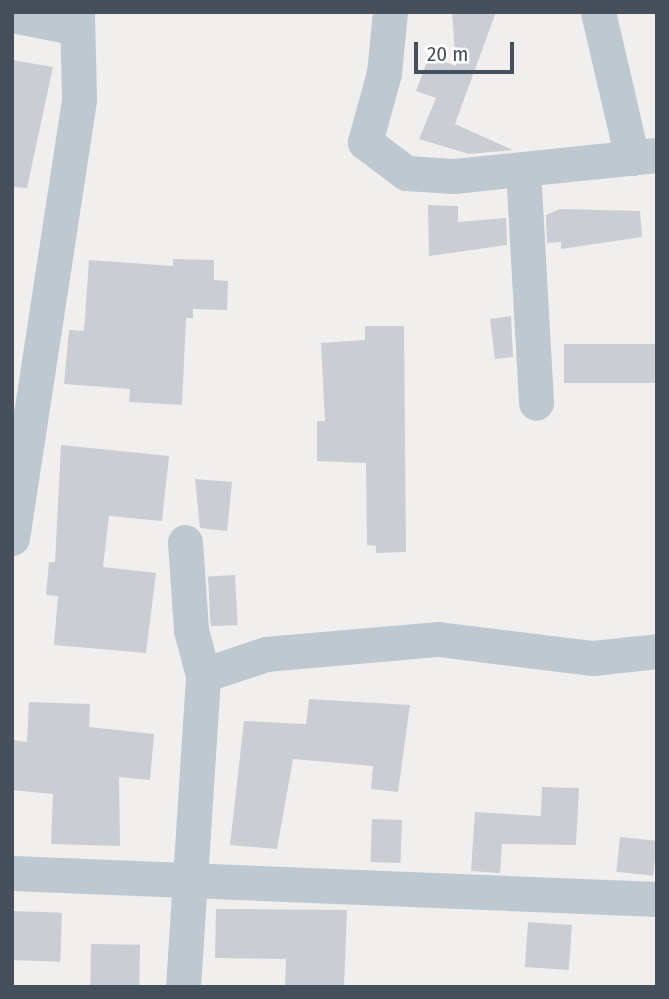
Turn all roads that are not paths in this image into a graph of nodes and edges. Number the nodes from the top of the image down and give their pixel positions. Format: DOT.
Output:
graph roads {
  1 [pos="598,12"];
  2 [pos="391,13"];
  3 [pos="12,15"];
  4 [pos="77,20"];
  5 [pos="644,157"];
  6 [pos="523,169"];
  7 [pos="536,403"];
  8 [pos="12,538"];
  9 [pos="185,542"];
  10 [pos="657,651"];
  11 [pos="203,675"];
  12 [pos="12,873"];
  13 [pos="187,879"];
  14 [pos="657,899"];
  15 [pos="183,987"];
  1 -- 5 [label="street"];
  2 -- 6 [label="street"];
  3 -- 4 [label="street"];
  4 -- 8 [label="street"];
  5 -- 6 [label="street"];
  6 -- 7 [label="street"];
  9 -- 11 [label="street"];
  10 -- 11 [label="street"];
  11 -- 13 [label="street"];
  12 -- 13 [label="street"];
  13 -- 14 [label="street"];
  13 -- 15 [label="street"];
}
